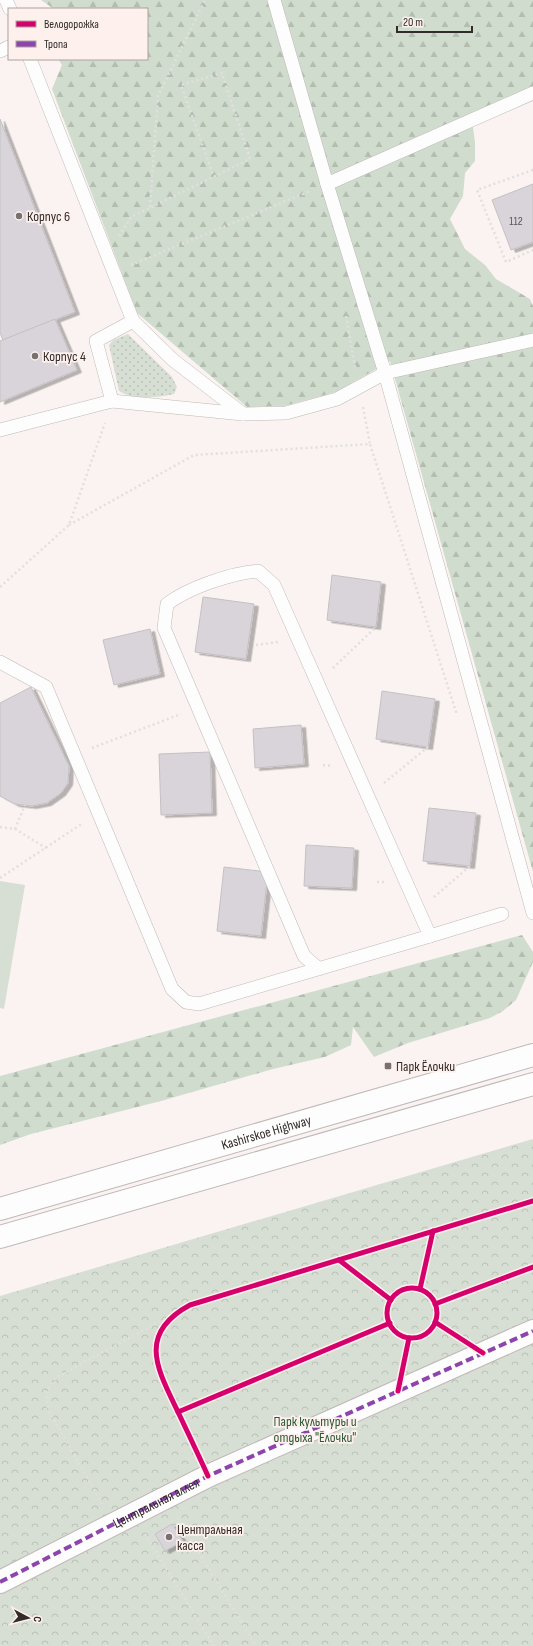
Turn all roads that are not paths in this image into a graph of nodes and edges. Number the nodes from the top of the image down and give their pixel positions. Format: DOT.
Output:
graph roads {
  1 [pos="274,0"];
  2 [pos="30,60"];
  3 [pos="533,93"];
  4 [pos="327,184"];
  5 [pos="133,321"];
  6 [pos="533,340"];
  7 [pos="385,374"];
  8 [pos="112,401"];
  9 [pos="243,414"];
  10 [pos="0,430"];
  11 [pos="0,662"];
  12 [pos="533,913"];
  13 [pos="502,914"];
  14 [pos="430,936"];
  15 [pos="319,969"];
  16 [pos="533,1055"];
  17 [pos="533,1084"];
  18 [pos="0,1210"];
  19 [pos="0,1237"];
  20 [pos="533,1331"];
  21 [pos="0,1582"];
  1 -- 4 [label="lane"];
  2 -- 5 [label="lane"];
  3 -- 4 [label="lane"];
  4 -- 7 [label="lane"];
  5 -- 8 [label="lane"];
  5 -- 9 [label="lane"];
  6 -- 7 [label="lane"];
  7 -- 9 [label="lane"];
  7 -- 12 [label="lane"];
  8 -- 9 [label="lane"];
  8 -- 10 [label="lane"];
  11 -- 15 [label="lane"];
  13 -- 14 [label="lane"];
  14 -- 15 [label="lane"];
  14 -- 15 [label="lane"];
  16 -- 18 [label="main road, Kashirskoe Highway"];
  17 -- 19 [label="main road, Kashirskoe Highway"];
  20 -- 21 [label="main road, Центральная аллея"];
}
